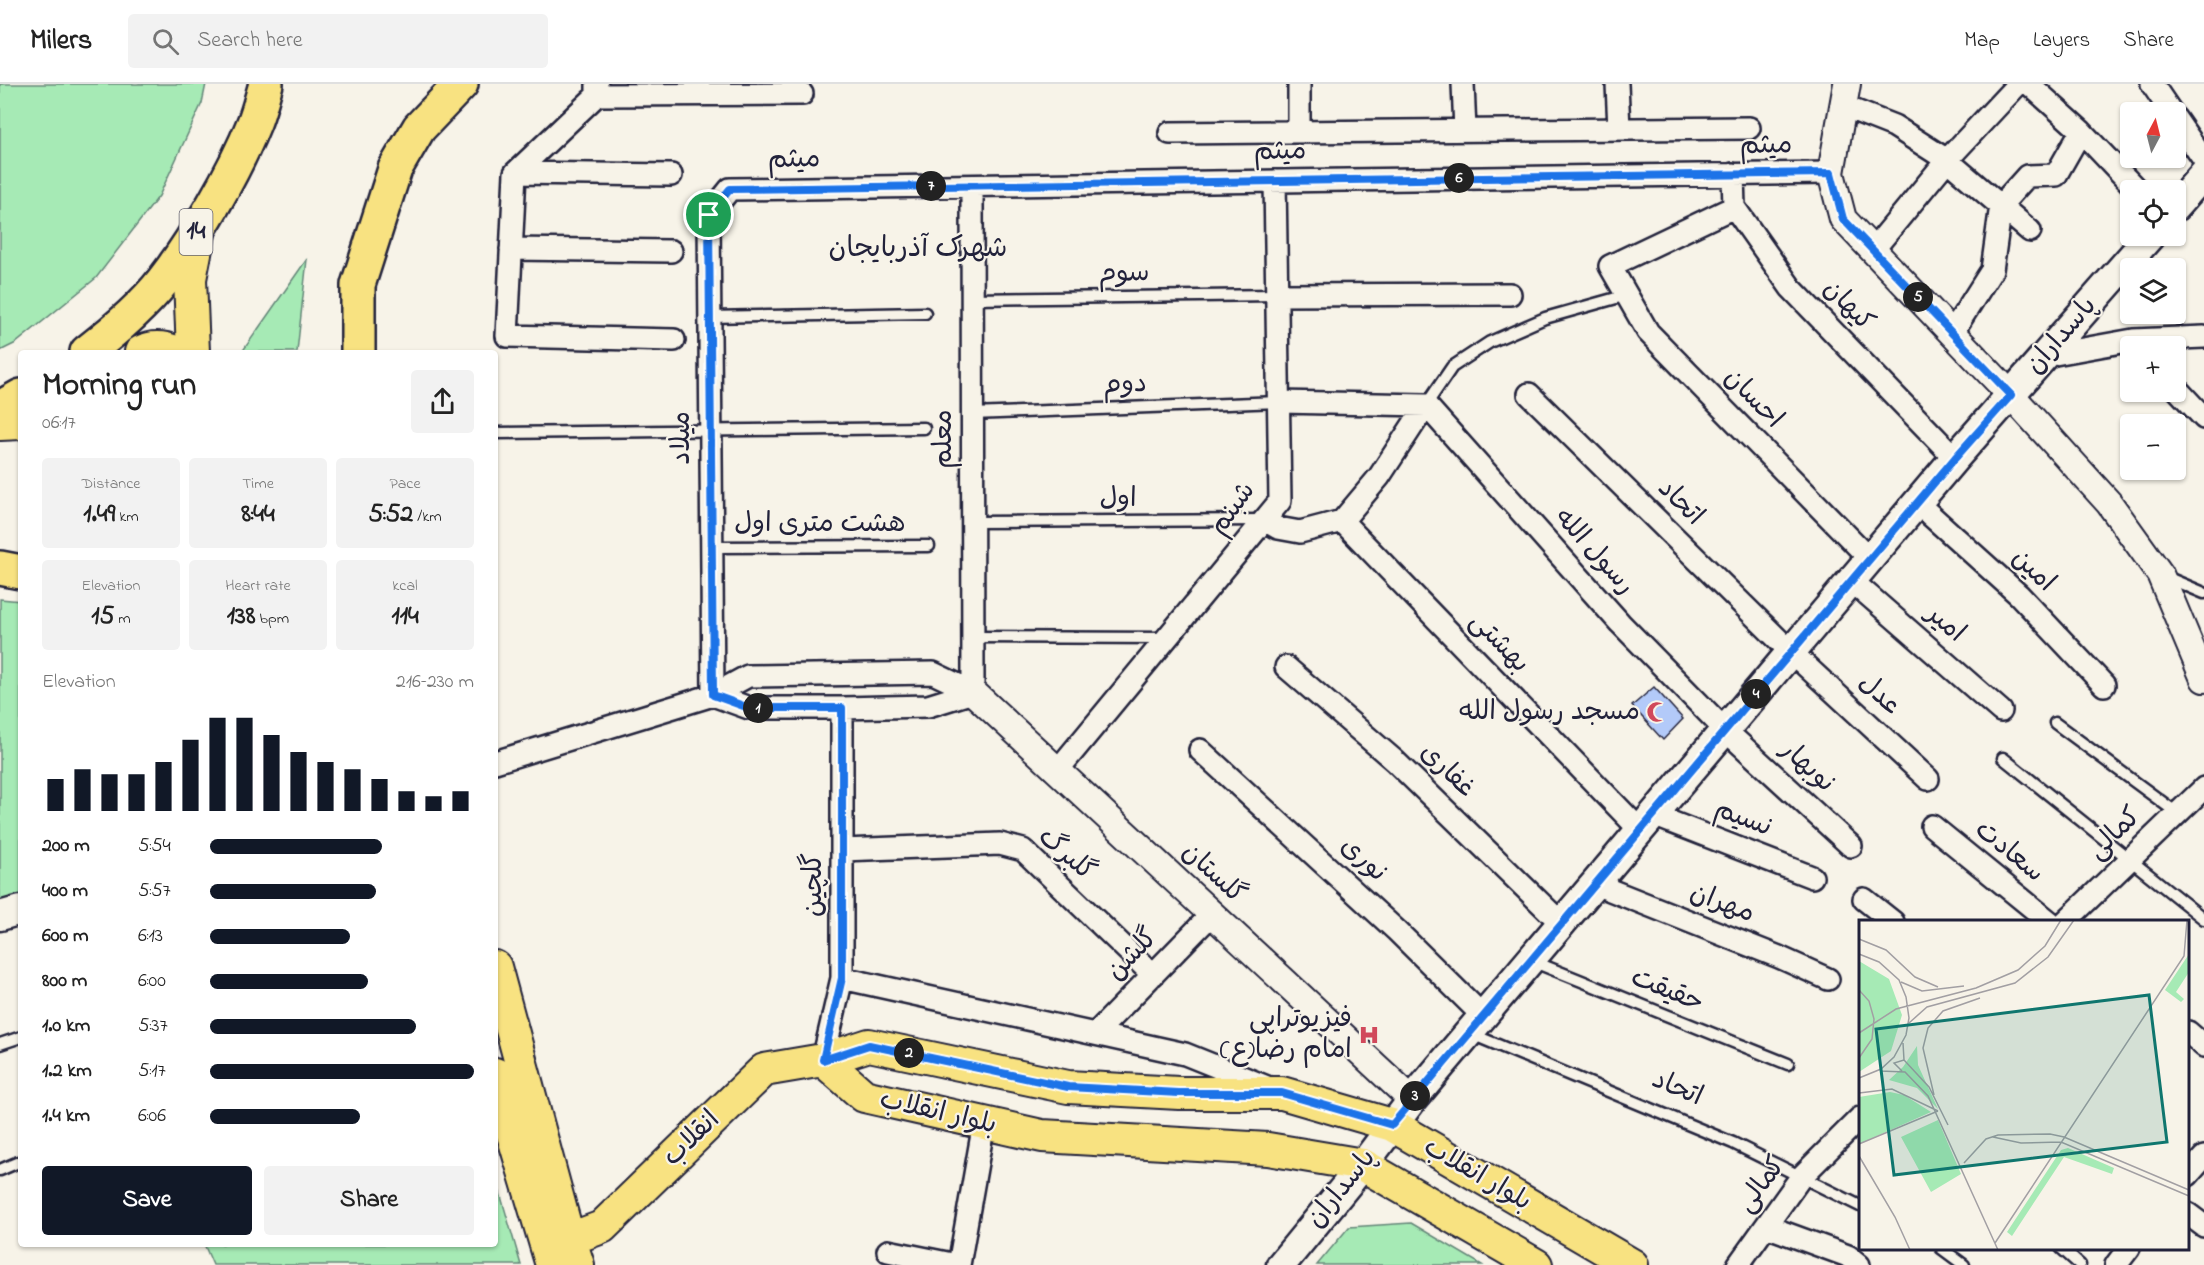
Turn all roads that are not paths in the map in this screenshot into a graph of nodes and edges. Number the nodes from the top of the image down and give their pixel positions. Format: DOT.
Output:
graph roads {
  1 [pos="266,84"];
  2 [pos="461,84"];
  3 [pos="1299,84"];
  4 [pos="1463,84"];
  5 [pos="1617,84"];
  6 [pos="2018,84"];
  7 [pos="2029,84"];
  8 [pos="2152,84"];
  9 [pos="597,90"];
  10 [pos="802,94"];
  11 [pos="1845,95"];
  12 [pos="2164,102"];
  13 [pos="1749,128"];
  14 [pos="1619,129"];
  15 [pos="1465,130"];
  16 [pos="2081,131"];
  17 [pos="1170,132"];
  18 [pos="1299,132"];
  19 [pos="2186,134"];
  20 [pos="1947,160"];
  21 [pos="2204,160"];
  22 [pos="515,172"];
  23 [pos="1831,173"];
  24 [pos="1732,174"];
  25 [pos="2204,174"];
  26 [pos="671,176"];
  27 [pos="2128,180"];
  28 [pos="1275,181"];
  29 [pos="972,186"];
  30 [pos="730,189"];
  31 [pos="2186,194"];
  32 [pos="2001,205"];
  33 [pos="1734,207"];
  34 [pos="200,226"];
  35 [pos="2030,231"];
  36 [pos="2141,246"];
  37 [pos="511,249"];
  38 [pos="1873,250"];
  39 [pos="671,251"];
  40 [pos="1510,294"];
  41 [pos="1276,295"];
  42 [pos="1627,295"];
  43 [pos="972,299"];
  44 [pos="925,313"];
  45 [pos="710,317"];
  46 [pos="1952,333"];
  47 [pos="2204,337"];
  48 [pos="2186,339"];
  49 [pos="674,340"];
  50 [pos="2120,345"];
  51 [pos="90,350"];
  52 [pos="146,350"];
  53 [pos="170,350"];
  54 [pos="193,350"];
  55 [pos="358,350"];
  56 [pos="2044,356"];
  57 [pos="1529,394"];
  58 [pos="2011,395"];
  59 [pos="18,398"];
  60 [pos="2186,399"];
  61 [pos="1278,402"];
  62 [pos="1426,405"];
  63 [pos="0,408"];
  64 [pos="972,414"];
  65 [pos="2204,418"];
  66 [pos="18,423"];
  67 [pos="0,424"];
  68 [pos="924,428"];
  69 [pos="711,431"];
  70 [pos="498,434"];
  71 [pos="1955,458"];
  72 [pos="1917,503"];
  73 [pos="1264,520"];
  74 [pos="1342,521"];
  75 [pos="972,522"];
  76 [pos="929,546"];
  77 [pos="712,547"];
  78 [pos="0,568"];
  79 [pos="1861,570"];
  80 [pos="18,571"];
  81 [pos="2160,574"];
  82 [pos="2204,593"];
  83 [pos="972,637"];
  84 [pos="1167,638"];
  85 [pos="1791,652"];
  86 [pos="1286,667"];
  87 [pos="2204,679"];
  88 [pos="2104,685"];
  89 [pos="973,692"];
  90 [pos="713,695"];
  91 [pos="842,708"];
  92 [pos="2001,711"];
  93 [pos="2055,723"];
  94 [pos="1725,730"];
  95 [pos="1200,750"];
  96 [pos="2002,758"];
  97 [pos="498,761"];
  98 [pos="1058,771"];
  99 [pos="1928,779"];
  100 [pos="2204,788"];
  101 [pos="2177,813"];
  102 [pos="1647,823"];
  103 [pos="1932,826"];
  104 [pos="1851,846"];
  105 [pos="842,850"];
  106 [pos="2130,860"];
  107 [pos="1812,877"];
  108 [pos="1595,884"];
  109 [pos="1864,899"];
  110 [pos="18,911"];
  111 [pos="1212,914"];
  112 [pos="0,916"];
  113 [pos="2204,919"];
  114 [pos="1892,920"];
  115 [pos="2049,920"];
  116 [pos="2066,920"];
  117 [pos="1561,923"];
  118 [pos="1530,960"];
  119 [pos="1153,975"];
  120 [pos="498,978"];
  121 [pos="842,978"];
  122 [pos="1828,979"];
  123 [pos="1476,1024"];
  124 [pos="1095,1034"];
  125 [pos="2189,1034"];
  126 [pos="18,1038"];
  127 [pos="0,1044"];
  128 [pos="2204,1046"];
  129 [pos="823,1060"];
  130 [pos="1788,1064"];
  131 [pos="498,1084"];
  132 [pos="1282,1093"];
  133 [pos="1412,1100"];
  134 [pos="1859,1119"];
  135 [pos="984,1123"];
  136 [pos="1392,1125"];
  137 [pos="18,1162"];
  138 [pos="1363,1166"];
  139 [pos="0,1170"];
  140 [pos="1801,1177"];
  141 [pos="1859,1206"];
  142 [pos="2189,1215"];
  143 [pos="1766,1226"];
  144 [pos="2204,1226"];
  145 [pos="1944,1250"];
  146 [pos="2063,1250"];
  147 [pos="2127,1250"];
  148 [pos="888,1251"];
  149 [pos="574,1252"];
  150 [pos="552,1265"];
  151 [pos="958,1265"];
  152 [pos="1281,1265"];
  153 [pos="1536,1265"];
  154 [pos="1632,1265"];
  155 [pos="1738,1265"];
  156 [pos="1858,1265"];
  157 [pos="1964,1265"];
  158 [pos="2080,1265"];
  159 [pos="2116,1265"];
  1 -- 34 [label="highway, 14"];
  2 -- 55 [label="highway"];
  3 -- 18 [label="street"];
  4 -- 15 [label="street"];
  5 -- 14 [label="street"];
  6 -- 20 [label="street"];
  7 -- 16 [label="street"];
  8 -- 12 [label="street"];
  9 -- 10 [label="street"];
  9 -- 22 [label="street"];
  11 -- 20 [label="street"];
  11 -- 23 [label="street"];
  13 -- 14 [label="street"];
  14 -- 15 [label="street"];
  15 -- 18 [label="street"];
  16 -- 27 [label="street"];
  16 -- 32 [label="street"];
  17 -- 18 [label="street"];
  19 -- 21 [label="street"];
  20 -- 32 [label="street"];
  20 -- 38 [label="street"];
  22 -- 26 [label="street"];
  22 -- 37 [label="street"];
  23 -- 24 [label="street, میثم"];
  23 -- 38 [label="street"];
  24 -- 28 [label="street, میثم"];
  24 -- 33 [label="street"];
  25 -- 31 [label="main road"];
  28 -- 29 [label="street, میثم"];
  28 -- 41 [label="street, شبنم"];
  29 -- 30 [label="street, میثم"];
  29 -- 43 [label="street, معلم"];
  30 -- 45 [label="street, میلاد"];
  32 -- 35 [label="street"];
  32 -- 46 [label="street"];
  33 -- 42 [label="street, احسان"];
  33 -- 71 [label="street, کیهان"];
  34 -- 51 [label="highway, 14"];
  34 -- 54 [label="main road"];
  36 -- 56 [label="main road, پاسداران"];
  37 -- 39 [label="street"];
  37 -- 49 [label="street"];
  38 -- 46 [label="street"];
  40 -- 41 [label="street"];
  41 -- 43 [label="lane, سوم"];
  41 -- 61 [label="street, شبنم"];
  42 -- 62 [label="lane"];
  42 -- 79 [label="street, احسان"];
  43 -- 64 [label="street, معلم"];
  44 -- 45 [label="lane"];
  45 -- 69 [label="street, میلاد"];
  46 -- 58 [label="street"];
  47 -- 48 [label="street"];
  50 -- 56 [label="street"];
  52 -- 53 [label="main road"];
  56 -- 58 [label="main road, پاسداران"];
  57 -- 85 [label="street, اتحاد"];
  58 -- 71 [label="main road, پاسداران"];
  58 -- 81 [label="street"];
  59 -- 63 [label="highway"];
  60 -- 65 [label="street"];
  61 -- 62 [label="street"];
  61 -- 64 [label="lane, دوم"];
  61 -- 73 [label="street, شبنم"];
  62 -- 74 [label="street"];
  62 -- 94 [label="street, رسول الله"];
  64 -- 75 [label="street, معلم"];
  66 -- 67 [label="main road"];
  68 -- 69 [label="lane"];
  69 -- 70 [label="lane"];
  69 -- 77 [label="street, میلاد"];
  71 -- 72 [label="main road, پاسداران"];
  72 -- 79 [label="main road, پاسداران"];
  72 -- 88 [label="street, امین"];
  73 -- 74 [label="street"];
  73 -- 75 [label="lane, اول"];
  73 -- 84 [label="street, شبنم"];
  74 -- 102 [label="street, بهشتی"];
  75 -- 83 [label="street, معلم"];
  76 -- 77 [label="lane, هشت متری اول"];
  77 -- 90 [label="street, میلاد"];
  78 -- 80 [label="highway"];
  79 -- 85 [label="main road, پاسداران"];
  79 -- 92 [label="street, امیر"];
  81 -- 82 [label="lane"];
  81 -- 87 [label="street"];
  83 -- 84 [label="lane"];
  83 -- 89 [label="street, معلم"];
  84 -- 98 [label="street, شبنم"];
  85 -- 94 [label="main road, پاسداران"];
  85 -- 99 [label="street, عدل"];
  86 -- 117 [label="street, غفاری"];
  89 -- 90 [label="street, گلستان"];
  89 -- 91 [label="street"];
  89 -- 98 [label="street, گلستان"];
  90 -- 91 [label="street"];
  90 -- 97 [label="street, گلستان"];
  91 -- 105 [label="street, گلچین"];
  93 -- 101 [label="lane"];
  94 -- 102 [label="main road, پاسداران"];
  94 -- 104 [label="street, نوبهار"];
  95 -- 123 [label="street, نوری"];
  96 -- 106 [label="lane"];
  98 -- 111 [label="street, گلستان"];
  100 -- 101 [label="street, کمالی"];
  101 -- 106 [label="street, کمالی"];
  102 -- 107 [label="street, نسیم"];
  102 -- 108 [label="main road, پاسداران"];
  103 -- 115 [label="street, سعادت"];
  105 -- 119 [label="street, گلبرگ"];
  105 -- 121 [label="street, گلچین"];
  106 -- 113 [label="lane"];
  106 -- 116 [label="street, کمالی"];
  108 -- 117 [label="main road, پاسداران"];
  108 -- 122 [label="street, مهران"];
  109 -- 114 [label="street"];
  110 -- 112 [label="main road"];
  111 -- 119 [label="street, گلشن"];
  111 -- 133 [label="street, گلستان"];
  117 -- 118 [label="main road, پاسداران"];
  118 -- 123 [label="main road, پاسداران"];
  118 -- 130 [label="lane, حقیقت"];
  119 -- 124 [label="street, گلشن"];
  120 -- 149 [label="main road"];
  121 -- 124 [label="street"];
  121 -- 129 [label="street, گلچین"];
  123 -- 133 [label="main road, پاسداران"];
  123 -- 140 [label="lane, اتحاد"];
  124 -- 132 [label="street"];
  125 -- 128 [label="street"];
  126 -- 127 [label="lane"];
  129 -- 132 [label="main road, بلوار انقلاب"];
  129 -- 135 [label="main road, بلوار انقلاب"];
  129 -- 149 [label="main road, انقلاب"];
  131 -- 150 [label="main road"];
  132 -- 136 [label="main road, بلوار انقلاب"];
  133 -- 136 [label="main road, پاسداران"];
  134 -- 140 [label="street, کمالی"];
  135 -- 138 [label="main road, بلوار انقلاب"];
  135 -- 151 [label="street"];
  136 -- 138 [label="main road, پاسداران"];
  136 -- 154 [label="main road, بلوار انقلاب"];
  137 -- 139 [label="lane"];
  138 -- 152 [label="main road, پاسداران"];
  138 -- 153 [label="main road, بلوار انقلاب"];
  140 -- 141 [label="lane, اتحاد"];
  140 -- 143 [label="street, کمالی"];
  142 -- 144 [label="street"];
  143 -- 155 [label="street, کمالی"];
  143 -- 156 [label="street"];
  145 -- 157 [label="lane"];
  146 -- 158 [label="lane"];
  147 -- 159 [label="street"];
  148 -- 151 [label="street"];
}
